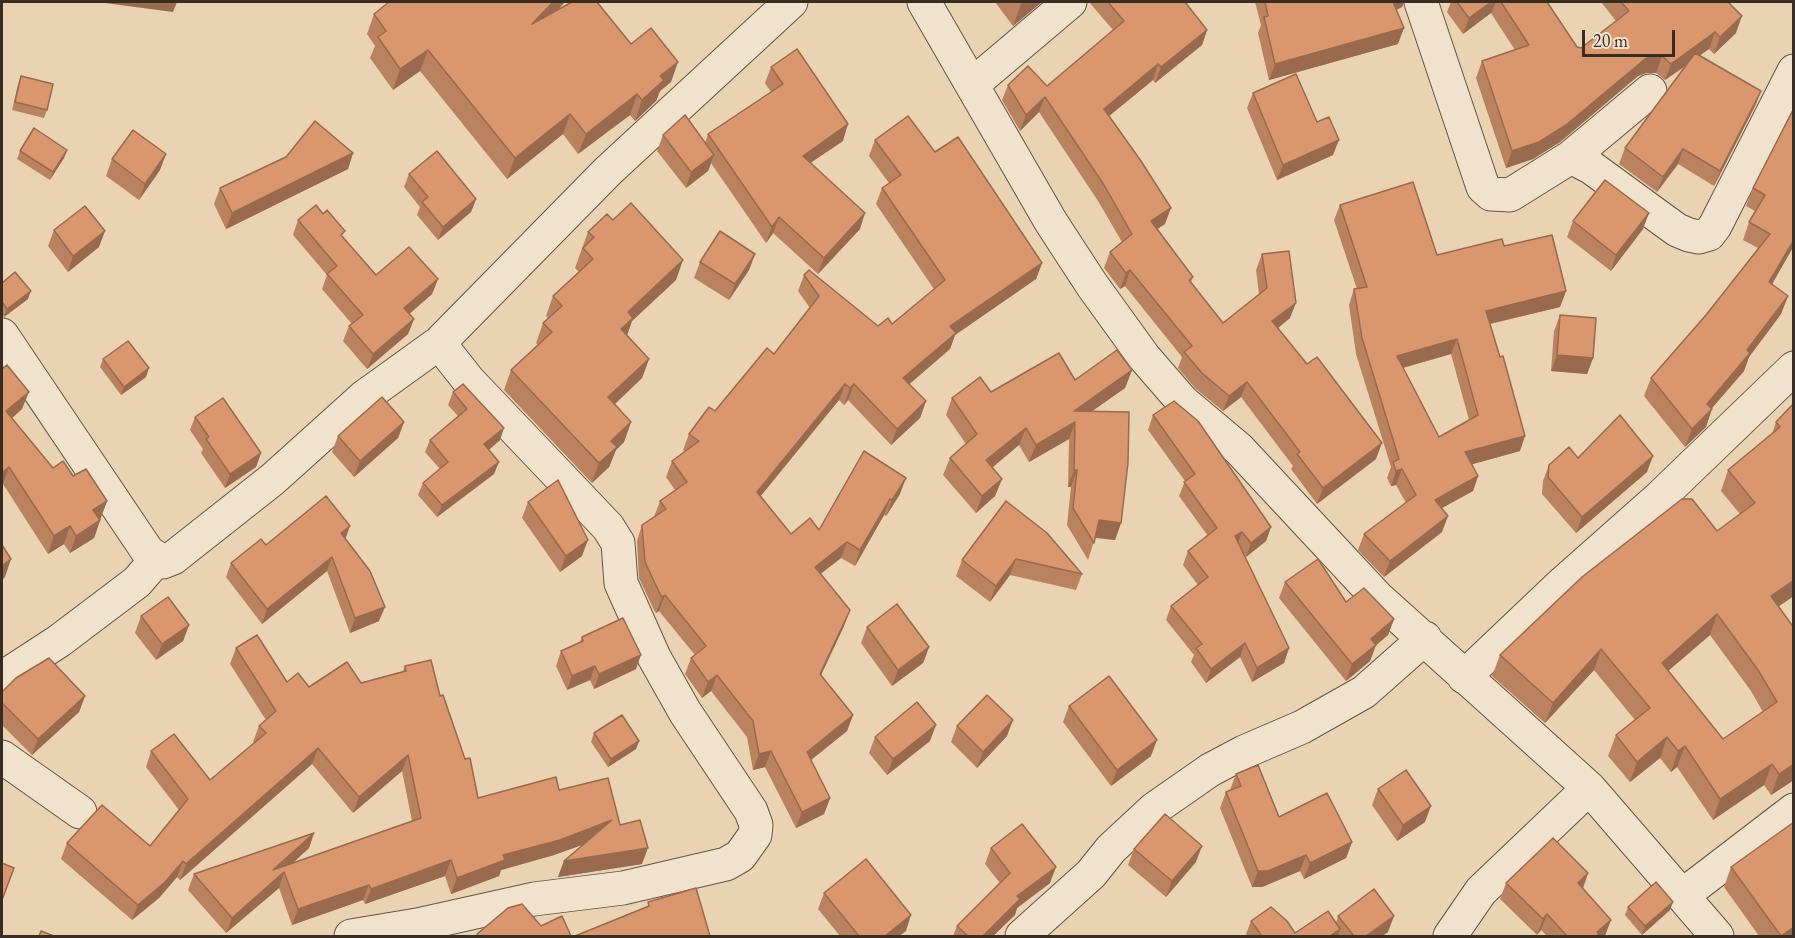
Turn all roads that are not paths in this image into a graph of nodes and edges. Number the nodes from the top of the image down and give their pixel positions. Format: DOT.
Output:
graph roads {
  1 [pos="791,2"];
  2 [pos="924,2"];
  3 [pos="1070,2"];
  4 [pos="1420,2"];
  5 [pos="1794,71"];
  6 [pos="974,84"];
  7 [pos="1650,91"];
  8 [pos="1571,157"];
  9 [pos="2,335"];
  10 [pos="440,344"];
  11 [pos="1794,368"];
  12 [pos="156,560"];
  13 [pos="1425,638"];
  14 [pos="1464,677"];
  15 [pos="2,678"];
  16 [pos="2,757"];
  17 [pos="1589,788"];
  18 [pos="1794,810"];
  19 [pos="80,812"];
  20 [pos="1683,895"];
  21 [pos="351,936"];
  22 [pos="1022,936"];
  23 [pos="1450,936"];
  24 [pos="1717,936"];
  1 -- 10 [label="street"];
  2 -- 6 [label="street"];
  3 -- 6 [label="street"];
  4 -- 8 [label="street"];
  5 -- 8 [label="street"];
  6 -- 13 [label="street"];
  7 -- 8 [label="street"];
  9 -- 12 [label="street"];
  10 -- 12 [label="street"];
  10 -- 21 [label="street"];
  11 -- 14 [label="street"];
  12 -- 15 [label="street"];
  13 -- 14 [label="street"];
  13 -- 22 [label="street"];
  14 -- 17 [label="street"];
  16 -- 19 [label="street"];
  17 -- 20 [label="street"];
  17 -- 23 [label="street"];
  18 -- 20 [label="street"];
  20 -- 24 [label="street"];
}
